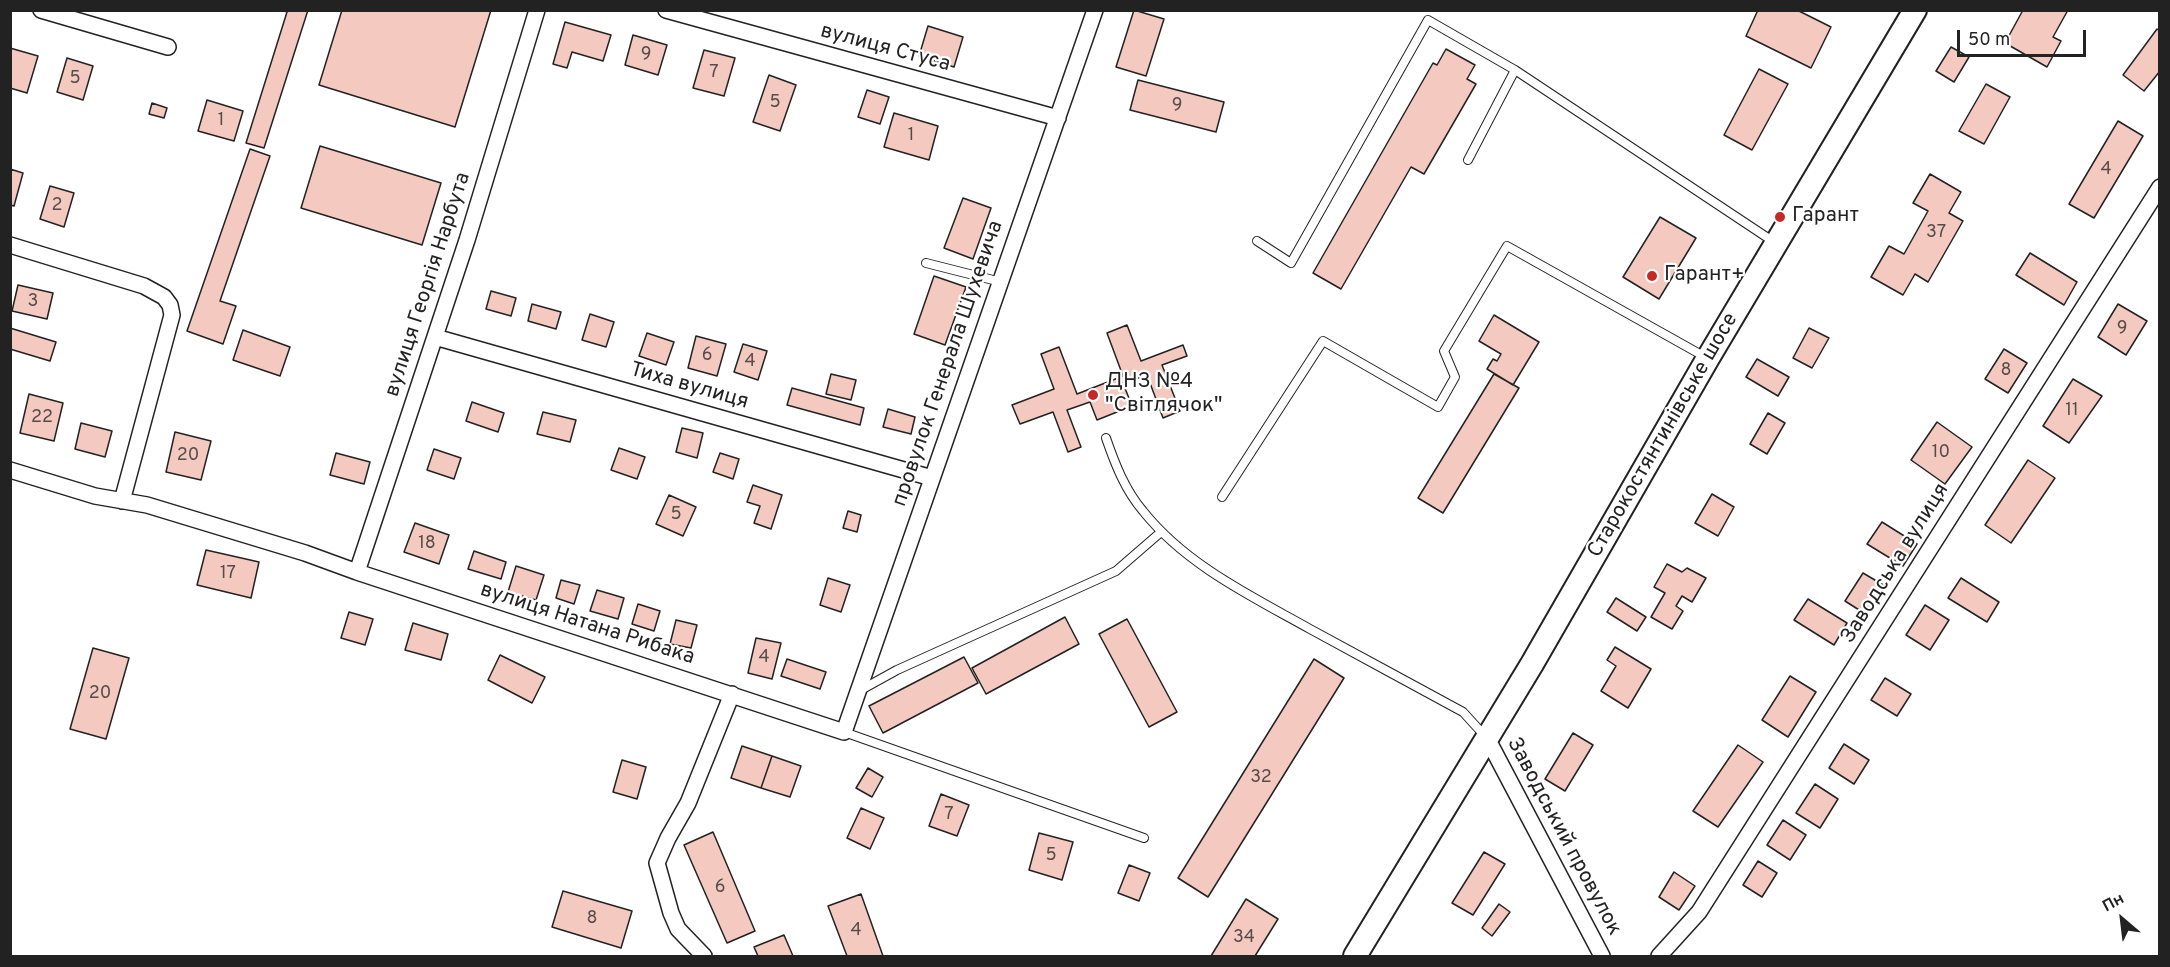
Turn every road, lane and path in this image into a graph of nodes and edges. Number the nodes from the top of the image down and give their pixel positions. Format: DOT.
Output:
graph roads {
  1 [pos="41,10"];
  2 [pos="537,10"];
  3 [pos="666,10"];
  4 [pos="1095,10"];
  5 [pos="1916,10"];
  6 [pos="168,47"];
  7 [pos="1515,70"];
  8 [pos="1058,118"];
  9 [pos="1468,160"];
  10 [pos="2160,187"];
  11 [pos="1257,241"];
  12 [pos="1777,244"];
  13 [pos="10,245"];
  14 [pos="926,264"];
  15 [pos="1000,282"];
  16 [pos="435,337"];
  17 [pos="1708,358"];
  18 [pos="1106,438"];
  19 [pos="10,470"];
  20 [pos="932,478"];
  21 [pos="1222,497"];
  22 [pos="122,501"];
  23 [pos="1161,532"];
  24 [pos="357,572"];
  25 [pos="858,692"];
  26 [pos="732,694"];
  27 [pos="844,732"];
  28 [pos="1487,738"];
  29 [pos="1144,838"];
  30 [pos="704,957"];
  31 [pos="1355,957"];
  32 [pos="1602,957"];
  33 [pos="1659,957"];
  1 -- 6 [label="street"];
  2 -- 16 [label="street, вулиця Георгія Нарбута"];
  3 -- 8 [label="street, вулиця Стуса"];
  4 -- 8 [label="street, провулок Генерала Шухевича"];
  5 -- 12 [label="main road, Старокостянтинівське шосе"];
  7 -- 9 [label="lane"];
  7 -- 11 [label="lane"];
  7 -- 12 [label="lane"];
  8 -- 15 [label="street, провулок Генерала Шухевича"];
  10 -- 33 [label="street, Заводська вулиця"];
  12 -- 17 [label="main road, Старокостянтинівське шосе"];
  13 -- 22 [label="street"];
  14 -- 15 [label="lane"];
  15 -- 20 [label="street, провулок Генерала Шухевича"];
  16 -- 20 [label="street, Тиха вулиця"];
  16 -- 24 [label="street, вулиця Георгія Нарбута"];
  17 -- 21 [label="lane"];
  17 -- 28 [label="main road, Старокостянтинівське шосе"];
  18 -- 23 [label="lane"];
  19 -- 22 [label="street, вулиця Натана Рибака"];
  20 -- 25 [label="street, провулок Генерала Шухевича"];
  22 -- 24 [label="street, вулиця Натана Рибака"];
  23 -- 25 [label="lane"];
  23 -- 28 [label="lane"];
  24 -- 26 [label="street, вулиця Натана Рибака"];
  25 -- 27 [label="street, провулок Генерала Шухевича"];
  26 -- 27 [label="street, вулиця Натана Рибака"];
  26 -- 30 [label="street"];
  27 -- 29 [label="lane, вулиця Натана Рибака"];
  28 -- 31 [label="main road, Старокостянтинівське шосе"];
  28 -- 32 [label="street, Заводський провулок"];
}
